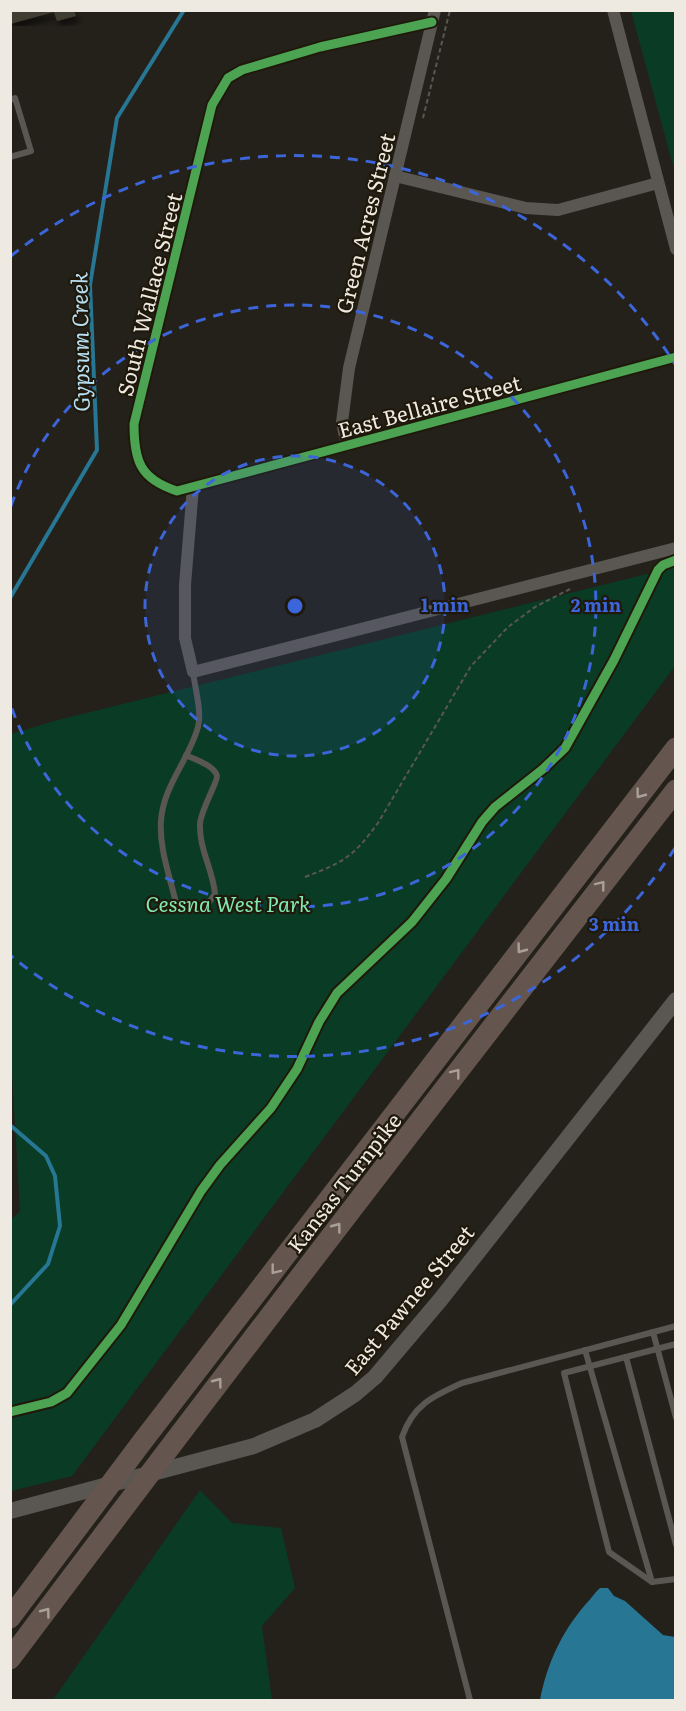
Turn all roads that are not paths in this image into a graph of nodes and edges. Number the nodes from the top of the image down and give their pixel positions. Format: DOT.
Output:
graph roads {
  1 [pos="613,10"];
  2 [pos="434,16"];
  3 [pos="10,100"];
  4 [pos="10,157"];
  5 [pos="395,176"];
  6 [pos="658,183"];
  7 [pos="675,249"];
  8 [pos="675,357"];
  9 [pos="347,446"];
  10 [pos="193,487"];
  11 [pos="675,548"];
  12 [pos="193,672"];
  13 [pos="675,748"];
  14 [pos="186,755"];
  15 [pos="675,790"];
  16 [pos="675,1000"];
  17 [pos="675,1326"];
  18 [pos="652,1332"];
  19 [pos="675,1344"];
  20 [pos="657,1349"];
  21 [pos="585,1350"];
  22 [pos="626,1357"];
  23 [pos="590,1366"];
  24 [pos="675,1418"];
  25 [pos="10,1511"];
  26 [pos="675,1545"];
  27 [pos="675,1579"];
  28 [pos="652,1582"];
  29 [pos="10,1618"];
  30 [pos="10,1659"];
  31 [pos="470,1701"];
  1 -- 6 [label="street"];
  2 -- 5 [label="street, Green Acres Street"];
  2 -- 10 [label="street, South Wallace Street"];
  3 -- 4 [label="lane"];
  5 -- 6 [label="street"];
  5 -- 9 [label="street, Green Acres Street"];
  6 -- 7 [label="street"];
  8 -- 9 [label="street, East Bellaire Street"];
  9 -- 10 [label="street, East Bellaire Street"];
  10 -- 12 [label="street"];
  11 -- 12 [label="street"];
  12 -- 14 [label="lane"];
  13 -- 29 [label="highway, Kansas Turnpike, one-way"];
  14 -- 14 [label="lane"];
  30 -- 15 [label="highway, Kansas Turnpike, one-way"];
  16 -- 25 [label="main road, East Pawnee Street"];
  17 -- 18 [label="lane"];
  18 -- 20 [label="lane"];
  18 -- 21 [label="lane"];
  19 -- 20 [label="lane"];
  20 -- 22 [label="lane"];
  20 -- 24 [label="lane"];
  21 -- 23 [label="lane"];
  21 -- 31 [label="lane"];
  22 -- 23 [label="lane"];
  22 -- 26 [label="lane"];
  23 -- 28 [label="lane"];
  23 -- 28 [label="lane"];
  27 -- 28 [label="lane"];
}
